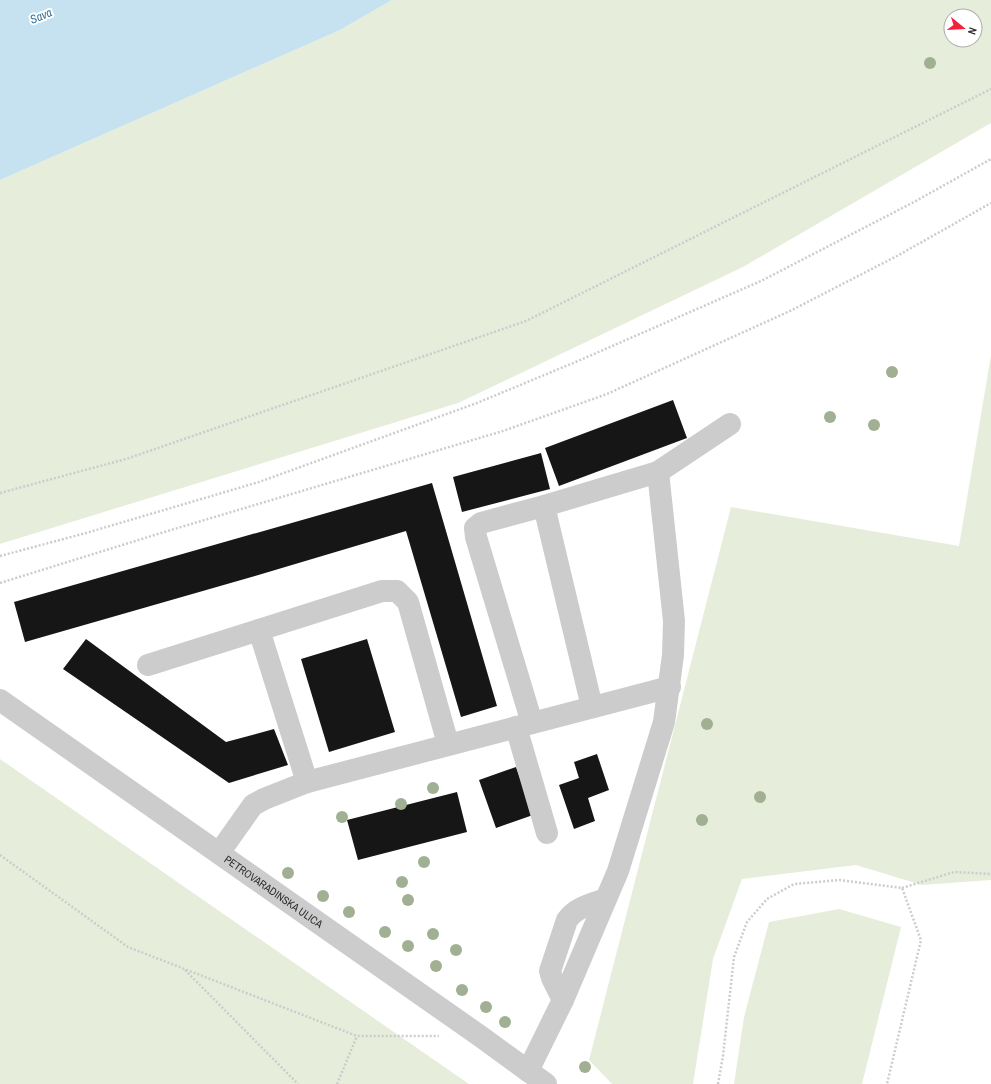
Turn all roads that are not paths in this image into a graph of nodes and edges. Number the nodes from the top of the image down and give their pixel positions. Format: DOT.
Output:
graph roads {
  1 [pos="730,424"];
  2 [pos="658,472"];
  3 [pos="544,506"];
  4 [pos="259,630"];
  5 [pos="148,665"];
  6 [pos="670,687"];
  7 [pos="0,700"];
  8 [pos="592,707"];
  9 [pos="524,725"];
  10 [pos="448,744"];
  11 [pos="307,782"];
  12 [pos="547,833"];
  13 [pos="219,853"];
  14 [pos="538,1080"];
  1 -- 2 [label="street"];
  2 -- 3 [label="street"];
  2 -- 6 [label="street"];
  3 -- 8 [label="street"];
  3 -- 9 [label="street"];
  4 -- 5 [label="street"];
  4 -- 10 [label="street"];
  4 -- 11 [label="street"];
  6 -- 8 [label="street"];
  6 -- 14 [label="street"];
  7 -- 13 [label="street, PETROVARADINSKA ULICA"];
  8 -- 9 [label="street"];
  9 -- 10 [label="street"];
  9 -- 12 [label="street"];
  10 -- 11 [label="street"];
  11 -- 13 [label="street"];
  13 -- 14 [label="street, PETROVARADINSKA ULICA"];
}
